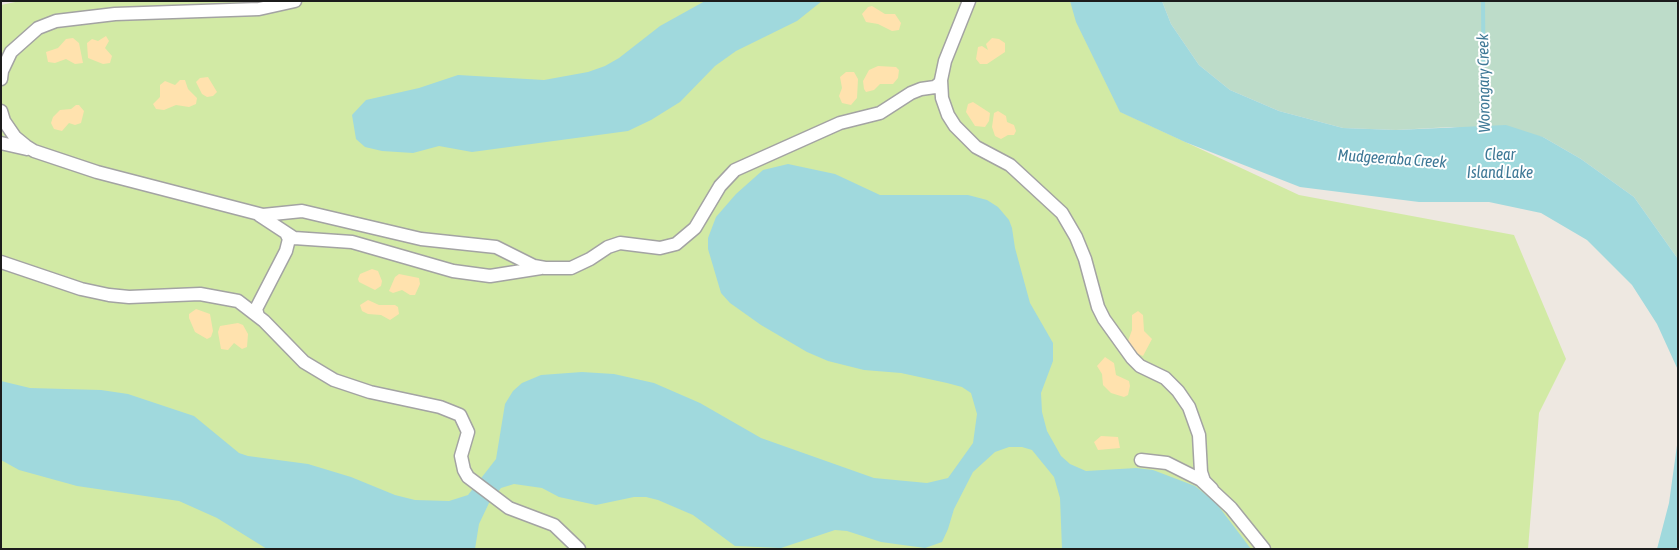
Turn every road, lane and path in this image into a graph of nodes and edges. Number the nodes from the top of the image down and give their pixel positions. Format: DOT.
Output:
graph roads {
  1 [pos="295,1"];
  2 [pos="969,1"];
  3 [pos="1,79"];
  4 [pos="941,82"];
  5 [pos="1,112"];
  6 [pos="1,143"];
  7 [pos="34,152"];
  8 [pos="256,213"];
  9 [pos="291,240"];
  10 [pos="1,262"];
  11 [pos="544,268"];
  12 [pos="254,309"];
  13 [pos="1141,460"];
  14 [pos="1212,489"];
  15 [pos="579,549"];
  16 [pos="1264,549"];
  1 -- 3 [label="lane"];
  2 -- 4 [label="lane"];
  4 -- 11 [label="lane"];
  4 -- 14 [label="lane"];
  5 -- 7 [label="lane"];
  6 -- 7 [label="lane"];
  7 -- 8 [label="lane"];
  8 -- 9 [label="lane"];
  8 -- 11 [label="lane"];
  9 -- 11 [label="lane"];
  9 -- 12 [label="lane"];
  10 -- 12 [label="lane"];
  12 -- 15 [label="lane"];
  13 -- 14 [label="lane"];
  14 -- 16 [label="lane"];
}
